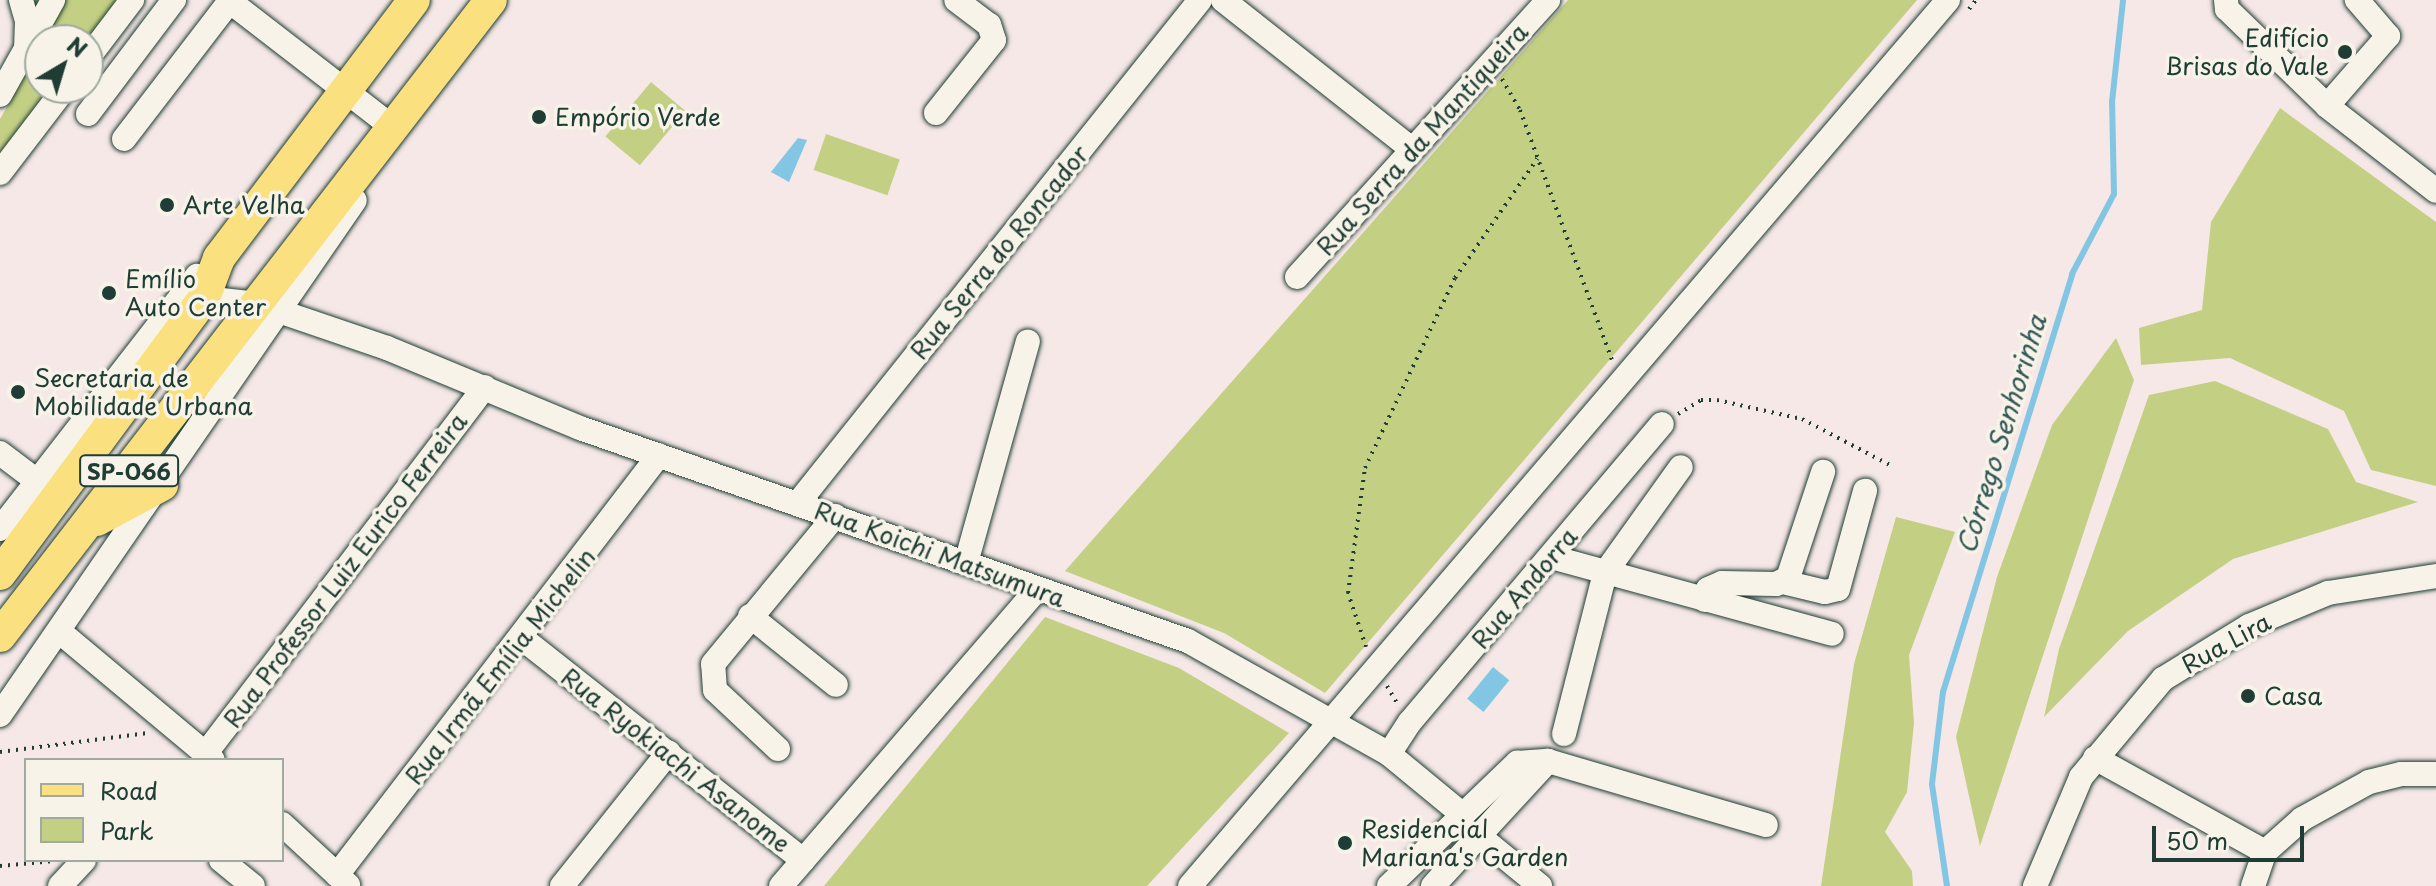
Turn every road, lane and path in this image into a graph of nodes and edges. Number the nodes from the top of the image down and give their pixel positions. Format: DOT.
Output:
graph roads {
  1 [pos="21,0"];
  2 [pos="53,0"];
  3 [pos="132,0"];
  4 [pos="174,0"];
  5 [pos="414,0"];
  6 [pos="491,0"];
  7 [pos="956,0"];
  8 [pos="1200,0"];
  9 [pos="1223,0"];
  10 [pos="1548,0"];
  11 [pos="1948,0"];
  12 [pos="2357,0"];
  13 [pos="229,1"];
  14 [pos="2226,5"];
  15 [pos="27,24"];
  16 [pos="40,24"];
  17 [pos="104,37"];
  18 [pos="24,54"];
  19 [pos="131,57"];
  20 [pos="1488,66"];
  21 [pos="167,84"];
  22 [pos="345,90"];
  23 [pos="0,95"];
  24 [pos="53,104"];
  25 [pos="2327,106"];
  26 [pos="936,113"];
  27 [pos="88,114"];
  28 [pos="124,139"];
  29 [pos="388,139"];
  30 [pos="1412,149"];
  31 [pos="1537,159"];
  32 [pos="0,173"];
  33 [pos="2436,191"];
  34 [pos="1297,277"];
  35 [pos="194,292"];
  36 [pos="276,310"];
  37 [pos="1028,341"];
  38 [pos="1622,380"];
  39 [pos="485,387"];
  40 [pos="1662,424"];
  41 [pos="0,453"];
  42 [pos="659,455"];
  43 [pos="1890,465"];
  44 [pos="1681,467"];
  45 [pos="1823,472"];
  46 [pos="37,481"];
  47 [pos="162,485"];
  48 [pos="1865,491"];
  49 [pos="798,503"];
  50 [pos="835,516"];
  51 [pos="87,525"];
  52 [pos="0,529"];
  53 [pos="1551,557"];
  54 [pos="966,563"];
  55 [pos="1605,573"];
  56 [pos="0,574"];
  57 [pos="2436,576"];
  58 [pos="1783,582"];
  59 [pos="1037,589"];
  60 [pos="1705,600"];
  61 [pos="750,616"];
  62 [pos="60,632"];
  63 [pos="1832,634"];
  64 [pos="0,636"];
  65 [pos="523,639"];
  66 [pos="1375,668"];
  67 [pos="836,685"];
  68 [pos="0,715"];
  69 [pos="1329,720"];
  70 [pos="1410,722"];
  71 [pos="179,732"];
  72 [pos="1564,734"];
  73 [pos="778,749"];
  74 [pos="0,752"];
  75 [pos="669,752"];
  76 [pos="1389,754"];
  77 [pos="210,757"];
  78 [pos="2095,758"];
  79 [pos="1548,761"];
  80 [pos="2436,774"];
  81 [pos="1463,815"];
  82 [pos="1766,825"];
  83 [pos="284,826"];
  84 [pos="1479,836"];
  85 [pos="2265,852"];
  86 [pos="803,860"];
  87 [pos="40,862"];
  88 [pos="82,862"];
  89 [pos="223,862"];
  90 [pos="0,866"];
  91 [pos="343,881"];
  92 [pos="60,886"];
  93 [pos="253,886"];
  94 [pos="562,886"];
  95 [pos="781,886"];
  96 [pos="1190,886"];
  97 [pos="1389,886"];
  98 [pos="1433,886"];
  99 [pos="1540,886"];
  100 [pos="2035,886"];
  101 [pos="2253,886"];
  1 -- 15 [label="street"];
  2 -- 16 [label="street"];
  3 -- 17 [label="street"];
  4 -- 19 [label="street"];
  5 -- 22 [label="main road, SP-066"];
  6 -- 29 [label="main road, SP-066"];
  7 -- 26 [label="street"];
  8 -- 49 [label="street, Rua Serra do Roncador"];
  9 -- 30 [label="street"];
  10 -- 20 [label="street, Rua Serra da Mantiqueira"];
  11 -- 38 [label="street"];
  12 -- 25 [label="street"];
  13 -- 21 [label="street"];
  13 -- 22 [label="street"];
  14 -- 25 [label="street"];
  18 -- 23 [label="street"];
  19 -- 21 [label="street"];
  19 -- 27 [label="street"];
  20 -- 30 [label="street, Rua Serra da Mantiqueira"];
  20 -- 31 [label="path"];
  21 -- 28 [label="street"];
  22 -- 29 [label="street"];
  22 -- 35 [label="main road, SP-066"];
  24 -- 32 [label="street"];
  25 -- 33 [label="street"];
  29 -- 36 [label="main road, SP-066"];
  30 -- 34 [label="street, Rua Serra da Mantiqueira"];
  31 -- 38 [label="path"];
  31 -- 66 [label="path"];
  35 -- 36 [label="street, Rua Koichi Matsumura"];
  35 -- 46 [label="street"];
  35 -- 56 [label="main road, SP-066"];
  36 -- 39 [label="street, Rua Koichi Matsumura"];
  36 -- 47 [label="street"];
  36 -- 51 [label="main road, SP-066"];
  37 -- 54 [label="street"];
  38 -- 66 [label="street"];
  39 -- 42 [label="street, Rua Koichi Matsumura"];
  39 -- 77 [label="street, Rua Professor Luiz Eurico Ferreira"];
  40 -- 43 [label="path"];
  40 -- 53 [label="street, Rua Andorra"];
  41 -- 46 [label="street"];
  42 -- 49 [label="street, Rua Koichi Matsumura"];
  42 -- 65 [label="street, Rua Irmã Emília Michelin"];
  44 -- 55 [label="street"];
  45 -- 58 [label="street"];
  46 -- 52 [label="street"];
  47 -- 51 [label="main road"];
  47 -- 62 [label="street"];
  48 -- 58 [label="street"];
  49 -- 50 [label="street, Rua Koichi Matsumura"];
  50 -- 54 [label="street, Rua Koichi Matsumura"];
  50 -- 61 [label="street"];
  51 -- 64 [label="main road, SP-066"];
  53 -- 55 [label="street"];
  53 -- 70 [label="street, Rua Andorra"];
  54 -- 59 [label="street, Rua Koichi Matsumura"];
  55 -- 60 [label="street"];
  55 -- 72 [label="street"];
  57 -- 78 [label="street, Rua Lira"];
  58 -- 60 [label="street"];
  59 -- 69 [label="street, Rua Koichi Matsumura"];
  59 -- 86 [label="street"];
  60 -- 63 [label="street"];
  61 -- 67 [label="street"];
  61 -- 73 [label="street"];
  62 -- 68 [label="street"];
  62 -- 71 [label="street"];
  65 -- 75 [label="street, Rua Ryokiachi Asanome"];
  65 -- 91 [label="street, Rua Irmã Emília Michelin"];
  66 -- 69 [label="street"];
  66 -- 70 [label="path"];
  69 -- 76 [label="street, Rua Koichi Matsumura"];
  69 -- 96 [label="street"];
  70 -- 76 [label="street, Rua Andorra"];
  71 -- 74 [label="path"];
  71 -- 77 [label="street"];
  75 -- 86 [label="street, Rua Ryokiachi Asanome"];
  75 -- 94 [label="street"];
  76 -- 81 [label="street, Rua Koichi Matsumura"];
  78 -- 85 [label="street"];
  78 -- 100 [label="street, Rua Lira"];
  79 -- 81 [label="street"];
  79 -- 82 [label="street"];
  79 -- 84 [label="street"];
  80 -- 85 [label="street"];
  81 -- 97 [label="street"];
  83 -- 91 [label="street"];
  84 -- 98 [label="street"];
  84 -- 99 [label="street"];
  85 -- 101 [label="street"];
  86 -- 95 [label="street, Rua Ryokiachi Asanome"];
  87 -- 90 [label="path"];
  88 -- 92 [label="street"];
  89 -- 93 [label="street"];
}
